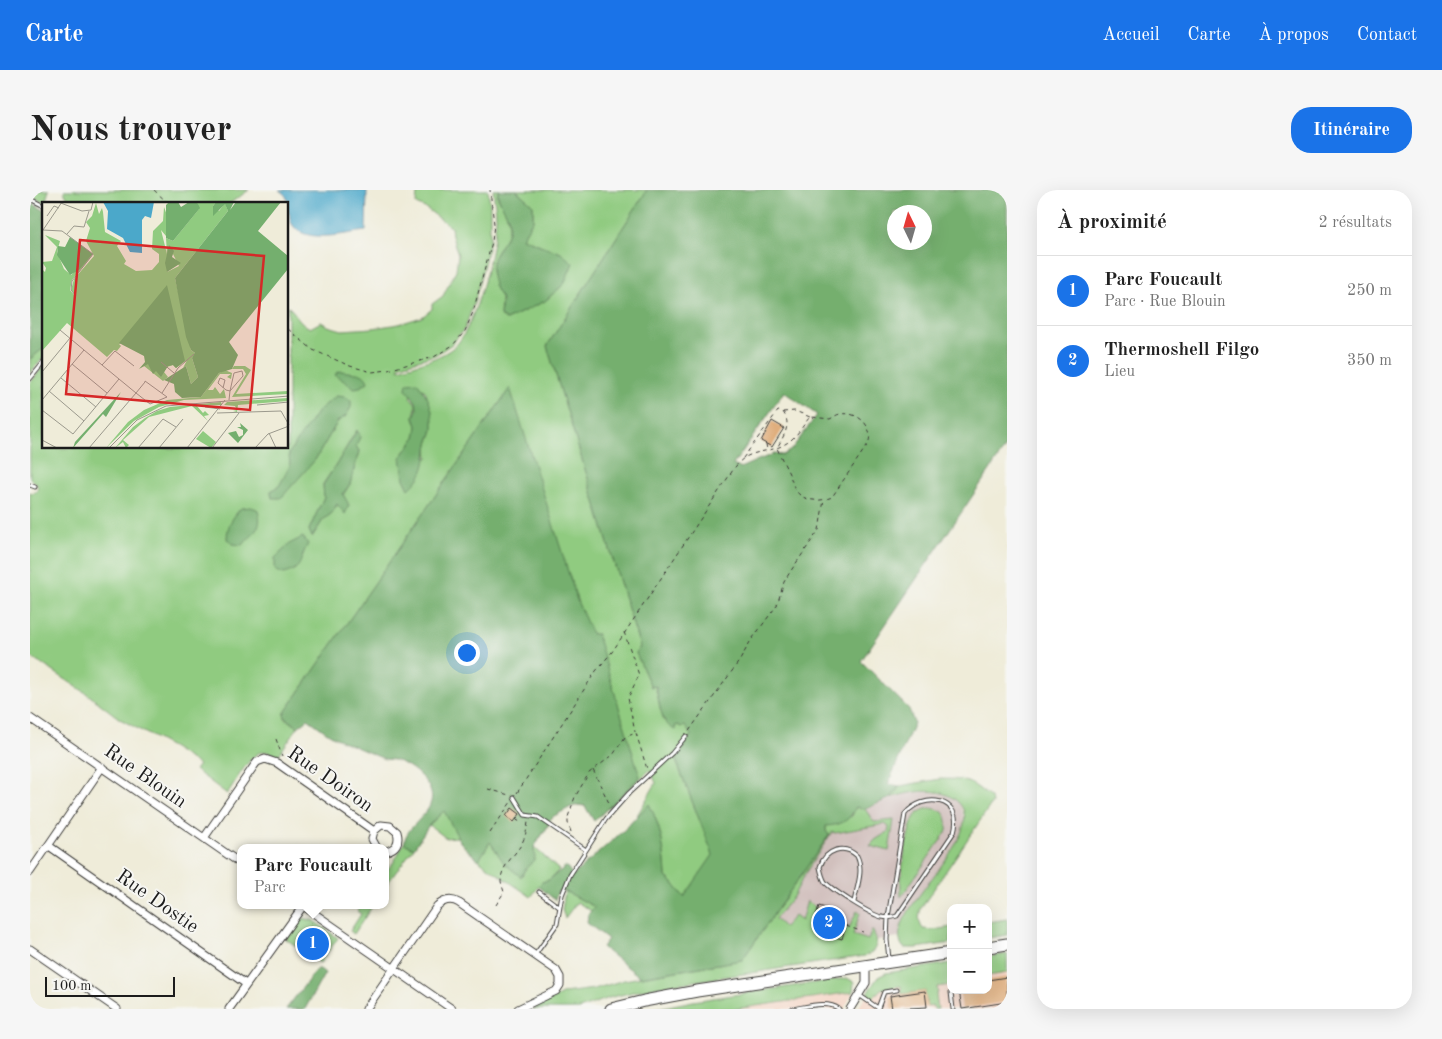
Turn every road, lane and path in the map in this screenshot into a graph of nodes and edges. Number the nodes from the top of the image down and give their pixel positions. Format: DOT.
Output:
graph roads {
  1 [pos="154,190"];
  2 [pos="490,190"];
  3 [pos="30,199"];
  4 [pos="167,202"];
  5 [pos="42,205"];
  6 [pos="289,330"];
  7 [pos="42,364"];
  8 [pos="30,379"];
  9 [pos="783,412"];
  10 [pos="811,417"];
  11 [pos="766,444"];
  12 [pos="777,448"];
  13 [pos="767,450"];
  14 [pos="743,458"];
  15 [pos="30,485"];
  16 [pos="35,487"];
  17 [pos="824,500"];
  18 [pos="624,632"];
  19 [pos="30,718"];
  20 [pos="636,733"];
  21 [pos="686,736"];
  22 [pos="276,739"];
  23 [pos="282,756"];
  24 [pos="102,767"];
  25 [pos="593,770"];
  26 [pos="649,776"];
  27 [pos="488,789"];
  28 [pos="514,797"];
  29 [pos="612,811"];
  30 [pos="528,816"];
  31 [pos="374,831"];
  32 [pos="490,833"];
  33 [pos="204,838"];
  34 [pos="575,842"];
  35 [pos="375,844"];
  36 [pos="48,846"];
  37 [pos="389,850"];
  38 [pos="586,850"];
  39 [pos="237,861"];
  40 [pos="30,872"];
  41 [pos="539,892"];
  42 [pos="854,902"];
  43 [pos="496,905"];
  44 [pos="559,907"];
  45 [pos="300,909"];
  46 [pos="307,909"];
  47 [pos="316,915"];
  48 [pos="888,918"];
  49 [pos="846,926"];
  50 [pos="863,932"];
  51 [pos="303,940"];
  52 [pos="1007,944"];
  53 [pos="992,946"];
  54 [pos="30,949"];
  55 [pos="947,954"];
  56 [pos="535,956"];
  57 [pos="890,962"];
  58 [pos="866,965"];
  59 [pos="394,969"];
  60 [pos="246,984"];
  61 [pos="897,990"];
  62 [pos="951,994"];
  63 [pos="859,995"];
  64 [pos="878,1008"];
  65 [pos="117,1009"];
  66 [pos="229,1009"];
  67 [pos="366,1009"];
  68 [pos="452,1009"];
  69 [pos="518,1009"];
  70 [pos="611,1009"];
  71 [pos="792,1009"];
  72 [pos="839,1009"];
  73 [pos="850,1009"];
  74 [pos="953,1009"];
  1 -- 4 [label="path"];
  2 -- 6 [label="path"];
  3 -- 5 [label="lane"];
  7 -- 8 [label="lane"];
  9 -- 10 [label="path"];
  9 -- 12 [label="path"];
  9 -- 14 [label="path"];
  10 -- 12 [label="path"];
  10 -- 17 [label="path"];
  11 -- 13 [label="path"];
  12 -- 13 [label="path"];
  12 -- 17 [label="path"];
  13 -- 14 [label="path"];
  14 -- 18 [label="path"];
  15 -- 16 [label="lane"];
  17 -- 21 [label="path"];
  18 -- 20 [label="path"];
  18 -- 28 [label="path"];
  19 -- 24 [label="street, Rue Blouin"];
  20 -- 25 [label="path"];
  20 -- 26 [label="path"];
  21 -- 26 [label="lane"];
  22 -- 23 [label="path"];
  24 -- 33 [label="street, Rue Blouin"];
  24 -- 36 [label="street"];
  25 -- 29 [label="path"];
  25 -- 34 [label="path"];
  26 -- 29 [label="lane"];
  27 -- 28 [label="path"];
  28 -- 30 [label="lane"];
  28 -- 32 [label="path"];
  29 -- 38 [label="lane"];
  30 -- 34 [label="lane"];
  30 -- 43 [label="path"];
  31 -- 33 [label="street, Rue Doiron"];
  31 -- 35 [label="street, Rue Doiron"];
  31 -- 37 [label="street, Rue Doiron"];
  33 -- 39 [label="street, Rue Blouin"];
  34 -- 38 [label="lane"];
  36 -- 40 [label="street"];
  36 -- 60 [label="street, Rue Dostie"];
  38 -- 44 [label="lane"];
  41 -- 44 [label="lane"];
  42 -- 42 [label="lane"];
  42 -- 48 [label="lane"];
  44 -- 56 [label="lane"];
  45 -- 60 [label="street"];
  46 -- 47 [label="street"];
  47 -- 51 [label="path"];
  47 -- 59 [label="street"];
  48 -- 48 [label="lane"];
  48 -- 57 [label="lane"];
  49 -- 50 [label="path"];
  52 -- 53 [label="main road"];
  54 -- 65 [label="street"];
  55 -- 57 [label="main road"];
  56 -- 59 [label="street"];
  56 -- 69 [label="street"];
  57 -- 58 [label="main road"];
  58 -- 63 [label="street"];
  58 -- 70 [label="main road"];
  59 -- 67 [label="street"];
  59 -- 68 [label="street"];
  60 -- 66 [label="street"];
  61 -- 64 [label="lane"];
  62 -- 74 [label="lane"];
  63 -- 64 [label="lane"];
  63 -- 73 [label="street"];
  71 -- 72 [label="lane"];
}
